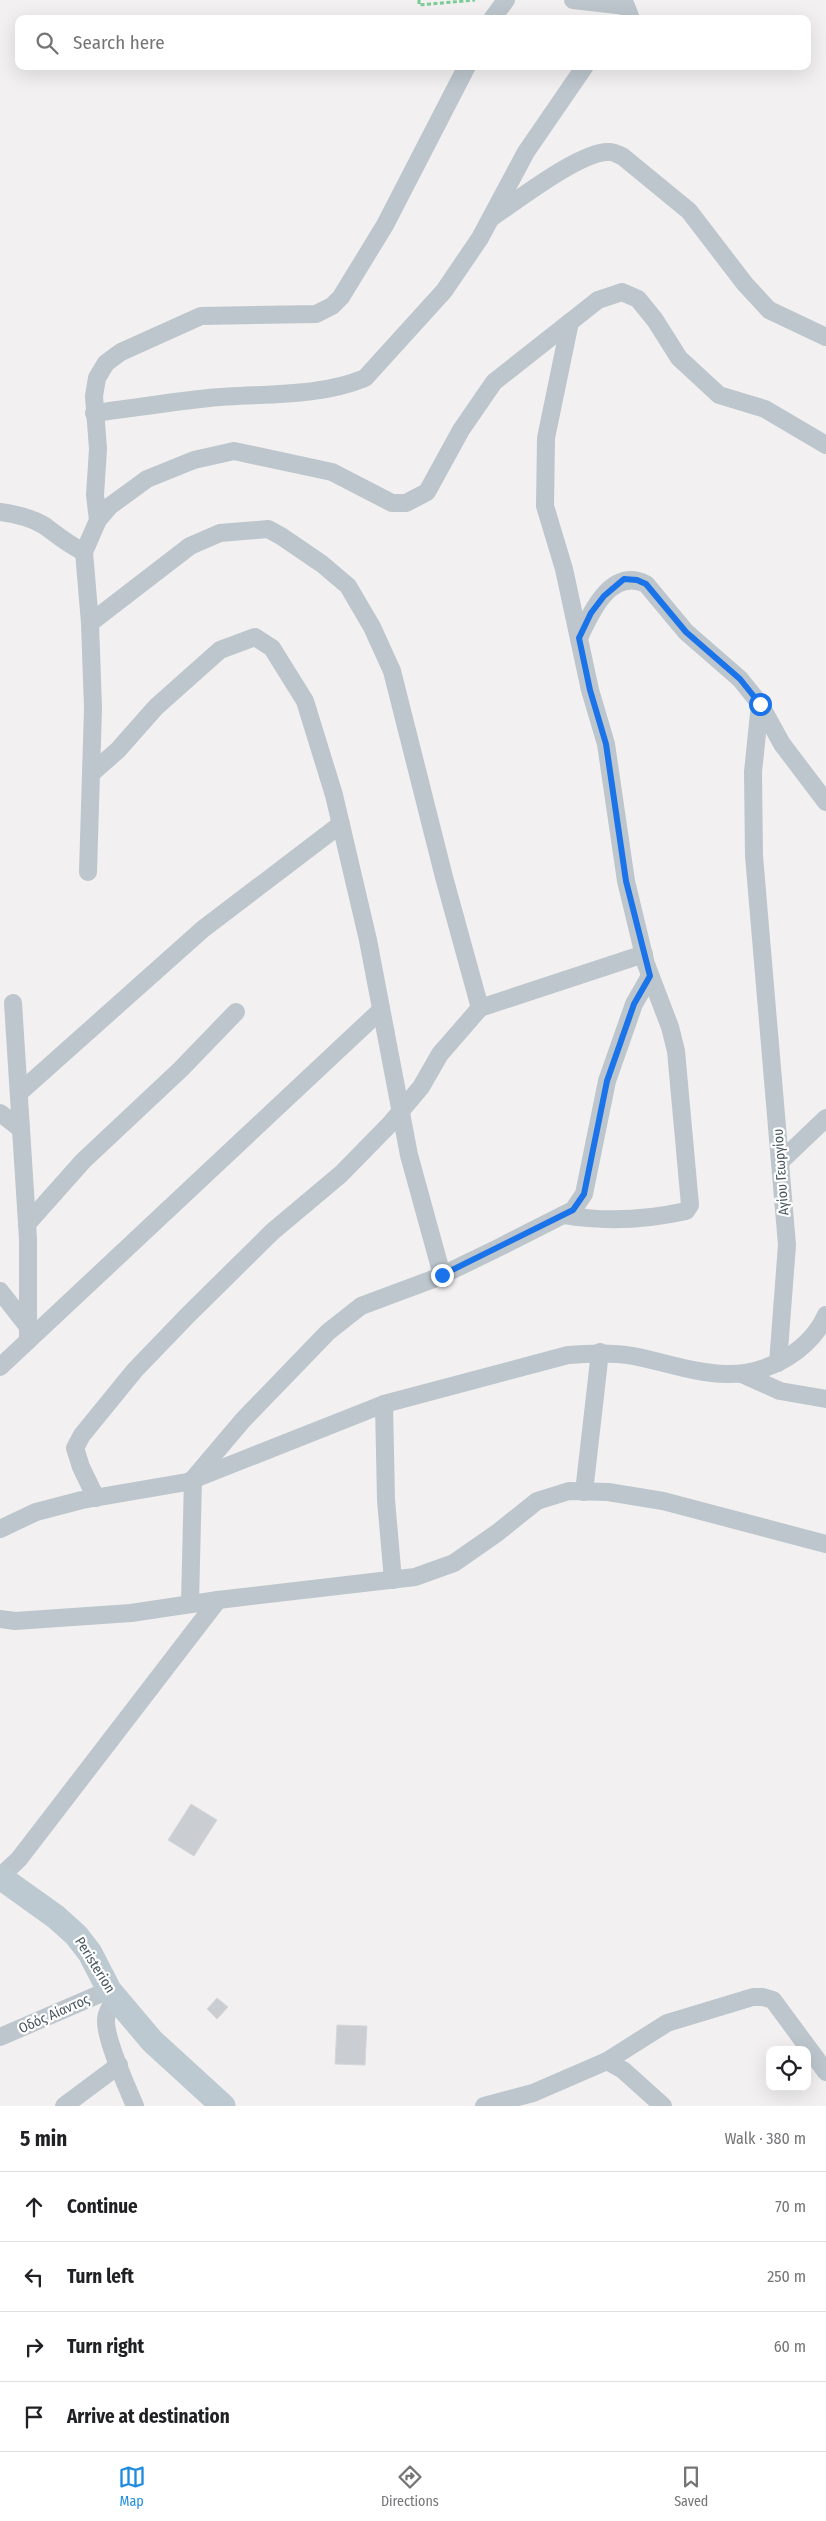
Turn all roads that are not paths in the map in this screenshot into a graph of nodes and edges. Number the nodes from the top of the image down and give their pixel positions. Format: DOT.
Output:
graph roads {
  1 [pos="506,0"];
  2 [pos="572,0"];
  3 [pos="495,15"];
  4 [pos="629,15"];
  5 [pos="465,70"];
  6 [pos="582,70"];
  7 [pos="491,217"];
  8 [pos="570,322"];
  9 [pos="826,337"];
  10 [pos="94,413"];
  11 [pos="826,445"];
  12 [pos="0,512"];
  13 [pos="98,520"];
  14 [pos="84,552"];
  15 [pos="90,623"];
  16 [pos="579,638"];
  17 [pos="760,704"];
  18 [pos="92,772"];
  19 [pos="826,802"];
  20 [pos="341,824"];
  21 [pos="88,872"];
  22 [pos="644,954"];
  23 [pos="650,976"];
  24 [pos="13,1003"];
  25 [pos="480,1008"];
  26 [pos="382,1010"];
  27 [pos="236,1012"];
  28 [pos="19,1093"];
  29 [pos="401,1111"];
  30 [pos="0,1113"];
  31 [pos="826,1118"];
  32 [pos="21,1129"];
  33 [pos="780,1162"];
  34 [pos="563,1215"];
  35 [pos="27,1224"];
  36 [pos="442,1275"];
  37 [pos="0,1291"];
  38 [pos="826,1315"];
  39 [pos="28,1334"];
  40 [pos="600,1352"];
  41 [pos="778,1363"];
  42 [pos="0,1367"];
  43 [pos="742,1374"];
  44 [pos="826,1399"];
  45 [pos="384,1404"];
  46 [pos="193,1479"];
  47 [pos="584,1492"];
  48 [pos="96,1498"];
  49 [pos="0,1529"];
  50 [pos="826,1544"];
  51 [pos="394,1580"];
  52 [pos="218,1600"];
  53 [pos="190,1603"];
  54 [pos="0,1619"];
  55 [pos="0,1877"];
  56 [pos="112,1994"];
  57 [pos="0,2038"];
  58 [pos="607,2061"];
  59 [pos="119,2066"];
  60 [pos="826,2072"];
  61 [pos="64,2106"];
  62 [pos="135,2106"];
  63 [pos="223,2106"];
  64 [pos="484,2106"];
  65 [pos="663,2106"];
  1 -- 3 [label="street"];
  2 -- 4 [label="street"];
  5 -- 10 [label="street"];
  6 -- 7 [label="street"];
  7 -- 9 [label="street"];
  7 -- 10 [label="street"];
  8 -- 11 [label="street"];
  8 -- 13 [label="street"];
  8 -- 16 [label="street"];
  10 -- 13 [label="street"];
  12 -- 14 [label="street"];
  13 -- 14 [label="street"];
  14 -- 15 [label="street"];
  15 -- 18 [label="street"];
  15 -- 25 [label="street"];
  16 -- 17 [label="street"];
  16 -- 22 [label="street"];
  17 -- 19 [label="street"];
  17 -- 33 [label="street, Αγίου Γεωργίου"];
  18 -- 20 [label="street"];
  18 -- 21 [label="street"];
  20 -- 26 [label="street"];
  20 -- 28 [label="street"];
  22 -- 23 [label="street"];
  22 -- 25 [label="street"];
  23 -- 34 [label="street"];
  23 -- 34 [label="street"];
  24 -- 28 [label="street"];
  25 -- 29 [label="street"];
  26 -- 29 [label="street"];
  26 -- 39 [label="street"];
  27 -- 35 [label="street"];
  28 -- 32 [label="street"];
  29 -- 36 [label="street"];
  29 -- 48 [label="street"];
  30 -- 32 [label="street"];
  31 -- 33 [label="street"];
  32 -- 35 [label="street"];
  33 -- 41 [label="street, Αγίου Γεωργίου"];
  34 -- 36 [label="street"];
  35 -- 39 [label="street"];
  36 -- 46 [label="street"];
  37 -- 39 [label="street"];
  38 -- 41 [label="street"];
  39 -- 42 [label="street"];
  40 -- 43 [label="street"];
  40 -- 45 [label="street"];
  40 -- 47 [label="street"];
  41 -- 43 [label="street"];
  43 -- 44 [label="street"];
  45 -- 46 [label="street"];
  45 -- 51 [label="street"];
  46 -- 48 [label="street"];
  46 -- 53 [label="street"];
  47 -- 50 [label="street"];
  47 -- 51 [label="street"];
  48 -- 49 [label="street"];
  51 -- 52 [label="street"];
  52 -- 53 [label="street"];
  52 -- 55 [label="street"];
  53 -- 54 [label="street"];
  55 -- 56 [label="street, Peristerion"];
  56 -- 57 [label="street, Οδός Αίαντος"];
  56 -- 59 [label="street"];
  56 -- 63 [label="street, Peristerion"];
  58 -- 60 [label="street"];
  58 -- 64 [label="street"];
  58 -- 65 [label="street"];
  59 -- 61 [label="street"];
  59 -- 62 [label="street"];
}
